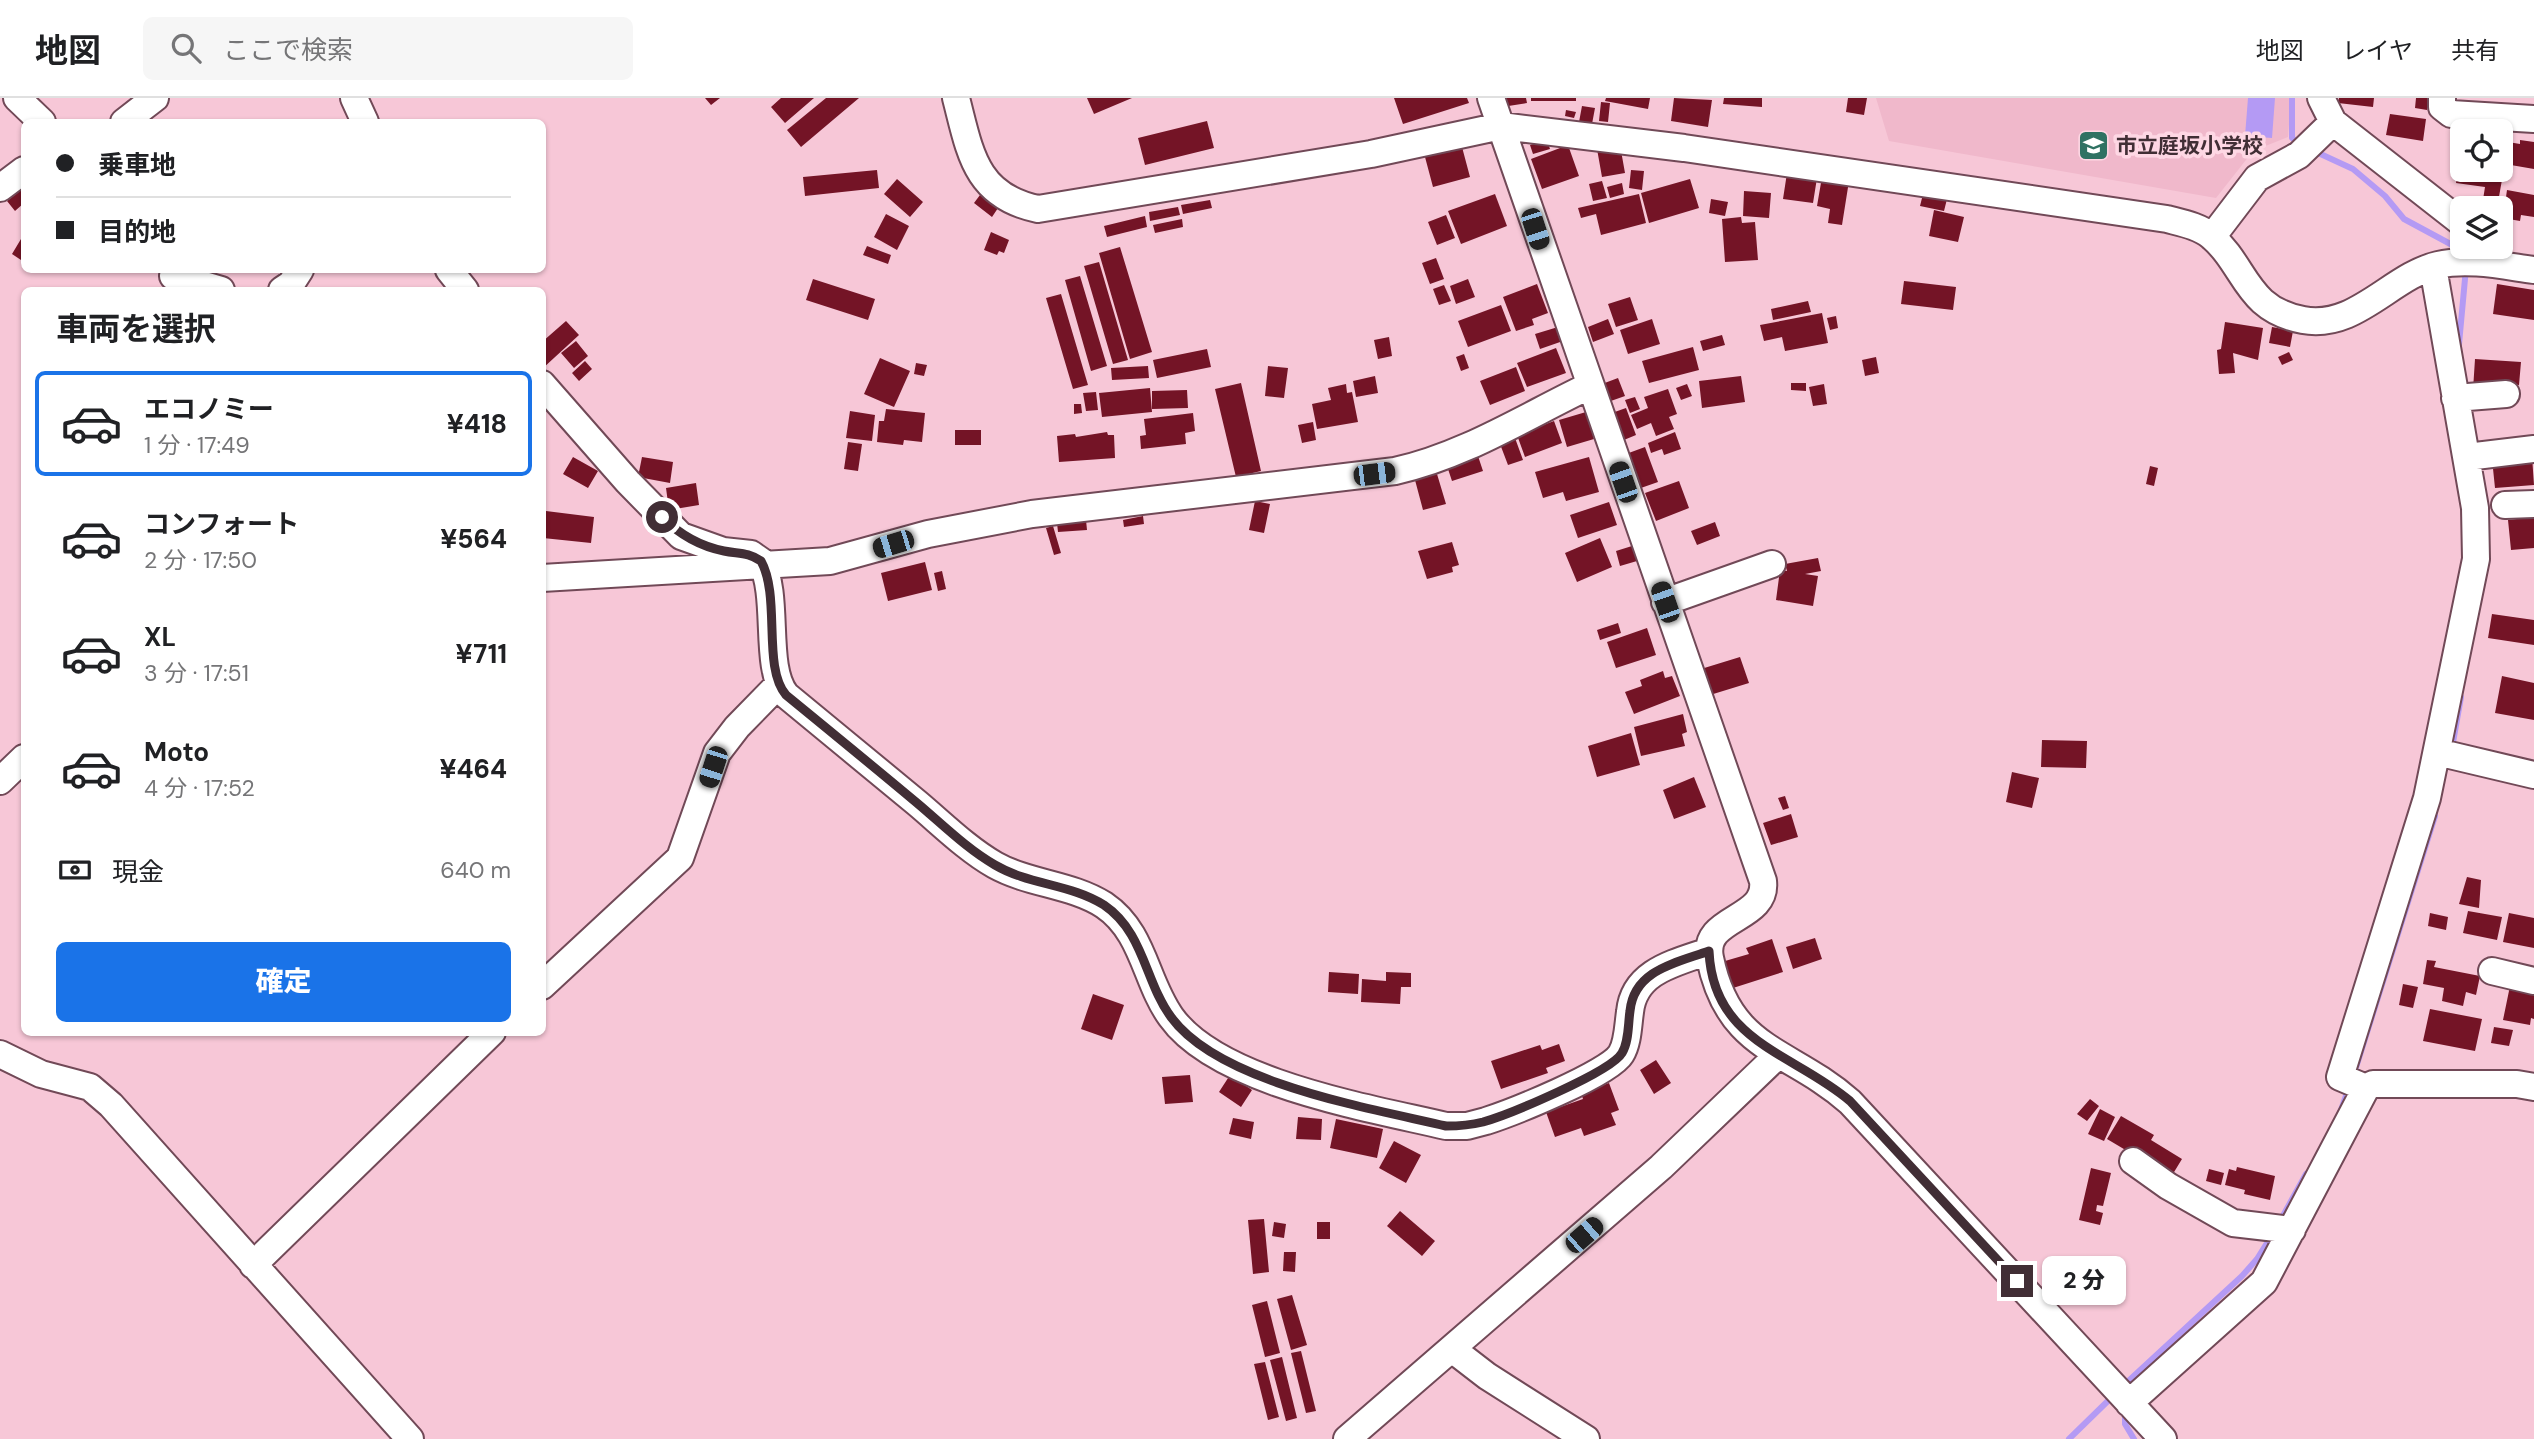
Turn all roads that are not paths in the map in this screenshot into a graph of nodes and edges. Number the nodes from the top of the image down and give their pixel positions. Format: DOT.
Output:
graph roads {
  1 [pos="17,98"];
  2 [pos="155,98"];
  3 [pos="354,98"];
  4 [pos="956,98"];
  5 [pos="1491,98"];
  6 [pos="2321,98"];
  7 [pos="2442,98"];
  8 [pos="40,119"];
  9 [pos="128,119"];
  10 [pos="364,119"];
  11 [pos="2534,119"];
  12 [pos="1501,126"];
  13 [pos="2327,127"];
  14 [pos="21,172"];
  15 [pos="0,188"];
  16 [pos="2450,214"];
  17 [pos="2212,237"];
  18 [pos="2467,259"];
  19 [pos="2496,259"];
  20 [pos="2441,265"];
  21 [pos="2524,269"];
  22 [pos="298,273"];
  23 [pos="451,273"];
  24 [pos="173,276"];
  25 [pos="211,287"];
  26 [pos="286,287"];
  27 [pos="463,287"];
  28 [pos="1590,386"];
  29 [pos="546,389"];
  30 [pos="2506,394"];
  31 [pos="2455,398"];
  32 [pos="2534,449"];
  33 [pos="2467,457"];
  34 [pos="2534,504"];
  35 [pos="2505,505"];
  36 [pos="1772,564"];
  37 [pos="764,567"];
  38 [pos="546,578"];
  39 [pos="1665,602"];
  40 [pos="779,684"];
  41 [pos="2437,752"];
  42 [pos="2534,775"];
  43 [pos="1709,951"];
  44 [pos="2492,971"];
  45 [pos="2534,981"];
  46 [pos="546,982"];
  47 [pos="488,1036"];
  48 [pos="0,1054"];
  49 [pos="1777,1056"];
  50 [pos="2534,1087"];
  51 [pos="2366,1088"];
  52 [pos="2133,1161"];
  53 [pos="2292,1230"];
  54 [pos="253,1265"];
  55 [pos="1452,1349"];
  56 [pos="2129,1403"];
  57 [pos="410,1439"];
  58 [pos="1347,1439"];
  59 [pos="1586,1439"];
  60 [pos="2164,1439"];
  1 -- 8 [label="street"];
  2 -- 9 [label="street"];
  3 -- 10 [label="street"];
  4 -- 12 [label="street"];
  5 -- 12 [label="street"];
  6 -- 13 [label="street"];
  7 -- 11 [label="street"];
  12 -- 17 [label="street"];
  12 -- 28 [label="street"];
  13 -- 16 [label="street"];
  13 -- 17 [label="street"];
  14 -- 15 [label="street"];
  17 -- 20 [label="street"];
  18 -- 20 [label="street"];
  19 -- 21 [label="street"];
  20 -- 31 [label="street"];
  22 -- 26 [label="street"];
  23 -- 27 [label="street"];
  24 -- 25 [label="street"];
  28 -- 37 [label="street"];
  28 -- 39 [label="street"];
  29 -- 37 [label="street"];
  30 -- 31 [label="street"];
  31 -- 33 [label="street"];
  32 -- 33 [label="street"];
  33 -- 41 [label="street"];
  34 -- 35 [label="street"];
  36 -- 39 [label="street"];
  37 -- 38 [label="street"];
  37 -- 40 [label="street"];
  39 -- 43 [label="street"];
  40 -- 43 [label="street"];
  40 -- 46 [label="street"];
  41 -- 42 [label="street"];
  41 -- 51 [label="street"];
  43 -- 49 [label="street"];
  44 -- 45 [label="street"];
  47 -- 54 [label="street"];
  48 -- 54 [label="street"];
  49 -- 55 [label="street"];
  49 -- 56 [label="street"];
  50 -- 51 [label="street"];
  51 -- 53 [label="street"];
  52 -- 53 [label="street"];
  53 -- 56 [label="street"];
  54 -- 57 [label="street"];
  55 -- 58 [label="street"];
  55 -- 59 [label="street"];
  56 -- 60 [label="street"];
}
